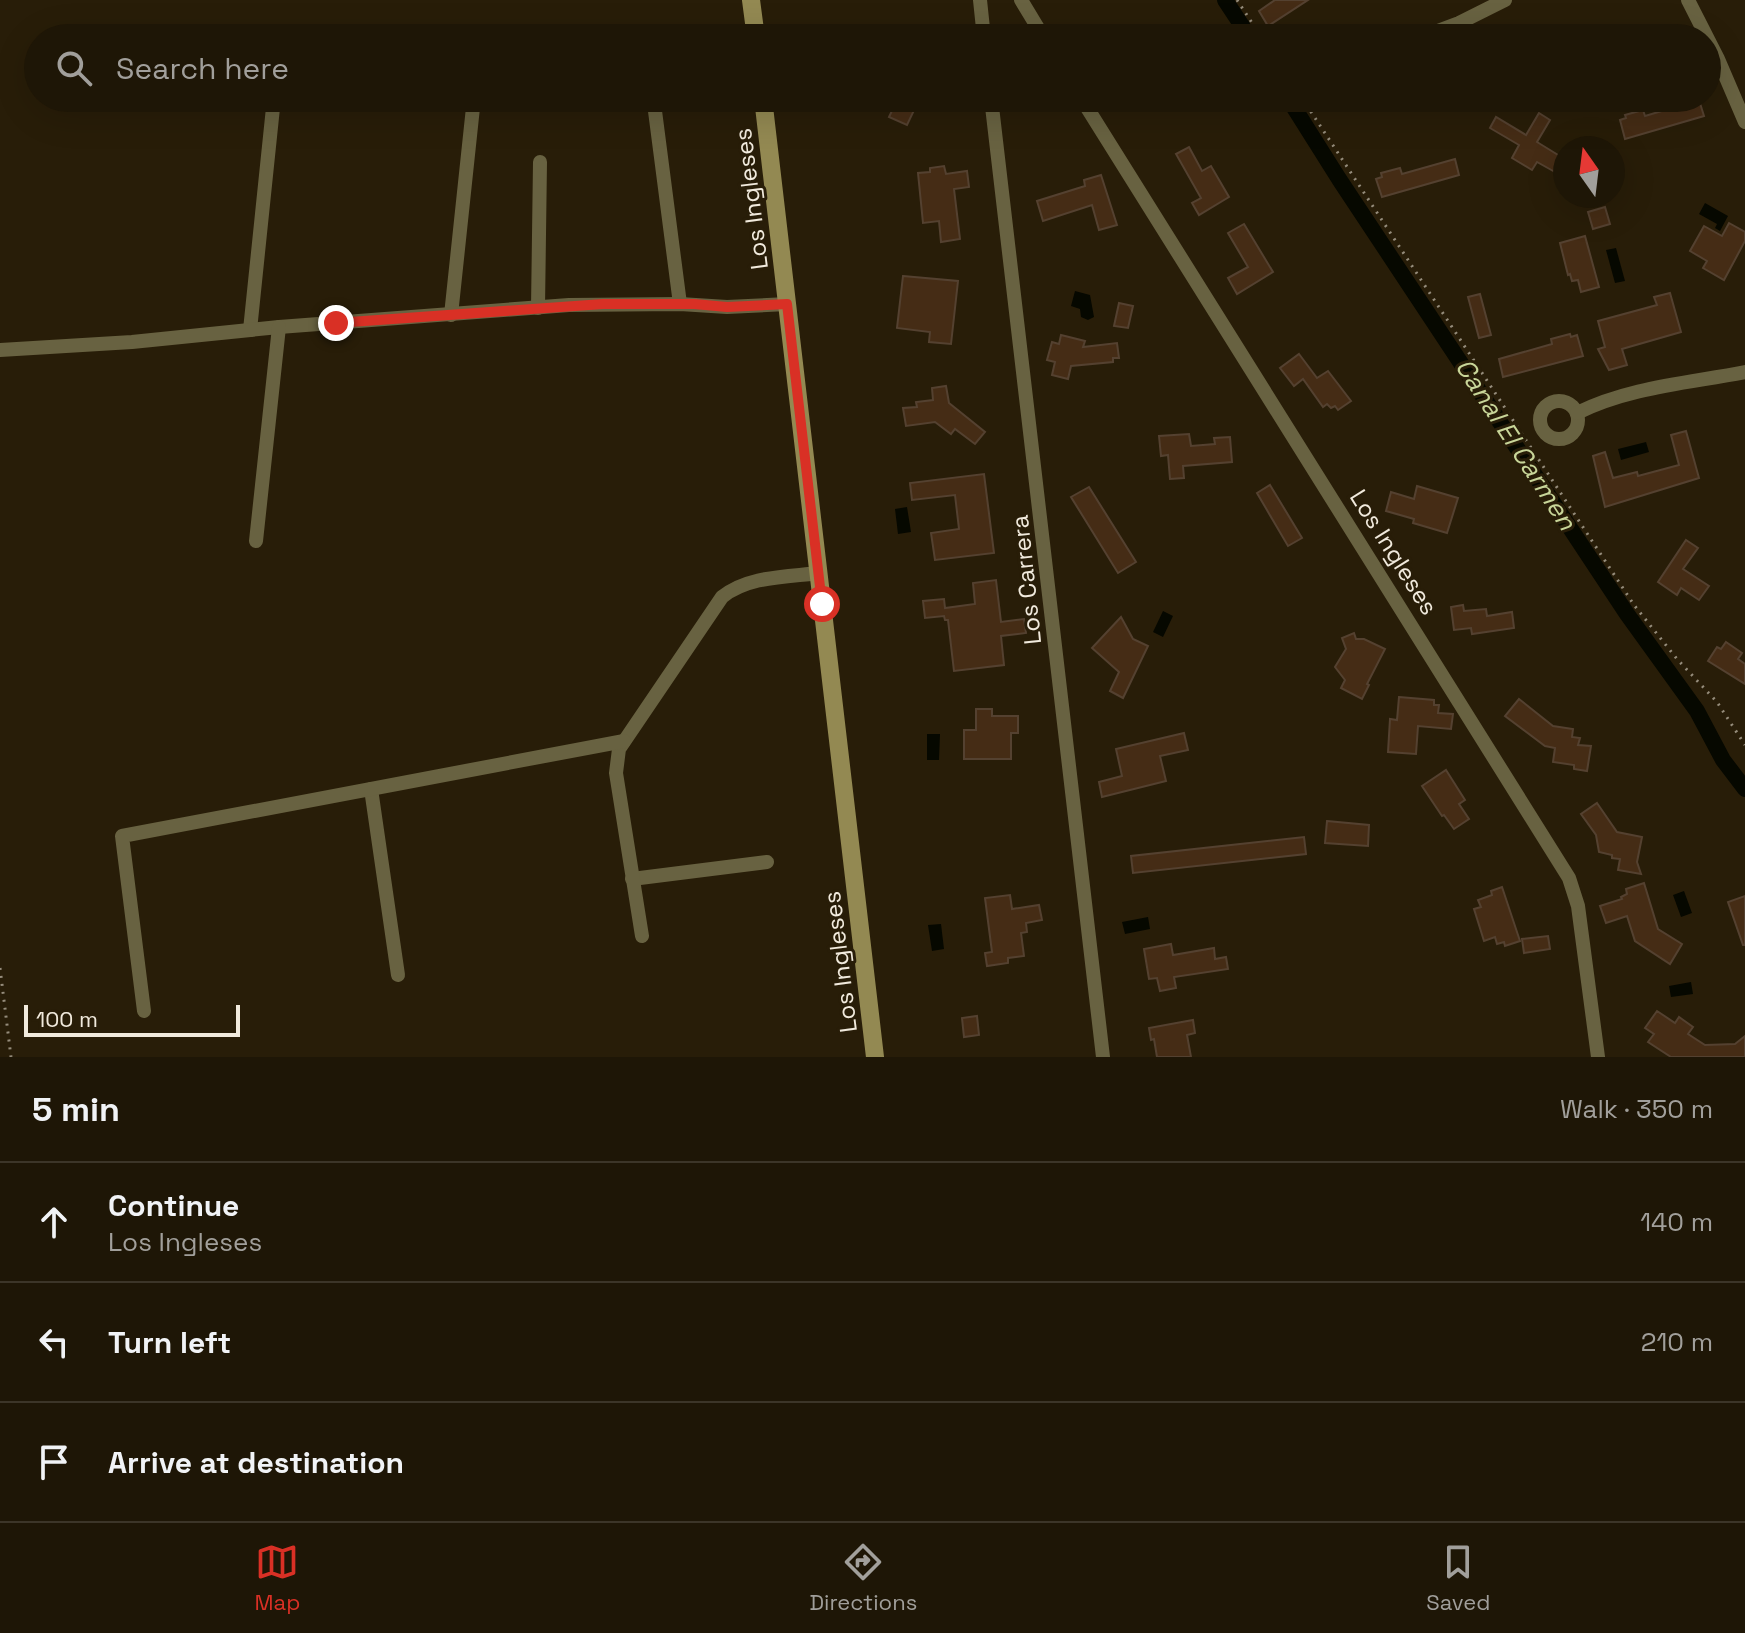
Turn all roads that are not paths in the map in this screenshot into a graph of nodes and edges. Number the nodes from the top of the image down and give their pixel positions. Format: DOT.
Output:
graph roads {
  1 [pos="751,0"];
  2 [pos="980,0"];
  3 [pos="1021,0"];
  4 [pos="1505,0"];
  5 [pos="1688,0"];
  6 [pos="754,24"];
  7 [pos="983,24"];
  8 [pos="1036,24"];
  9 [pos="1456,24"];
  10 [pos="1700,24"];
  11 [pos="1721,66"];
  12 [pos="273,112"];
  13 [pos="473,112"];
  14 [pos="655,112"];
  15 [pos="765,112"];
  16 [pos="993,112"];
  17 [pos="1090,112"];
  18 [pos="1745,122"];
  19 [pos="540,162"];
  20 [pos="680,304"];
  21 [pos="787,304"];
  22 [pos="538,308"];
  23 [pos="451,315"];
  24 [pos="279,327"];
  25 [pos="250,330"];
  26 [pos="0,350"];
  27 [pos="1745,372"];
  28 [pos="1577,413"];
  29 [pos="256,541"];
  30 [pos="819,573"];
  31 [pos="624,741"];
  32 [pos="371,789"];
  33 [pos="767,862"];
  34 [pos="632,879"];
  35 [pos="642,936"];
  36 [pos="398,975"];
  37 [pos="144,1011"];
  38 [pos="875,1057"];
  39 [pos="1103,1057"];
  40 [pos="1598,1057"];
  1 -- 6 [label="street"];
  2 -- 7 [label="street"];
  3 -- 8 [label="street"];
  4 -- 9 [label="street"];
  5 -- 10 [label="street"];
  11 -- 18 [label="street"];
  12 -- 25 [label="street"];
  13 -- 23 [label="street"];
  14 -- 20 [label="street"];
  15 -- 21 [label="street, Los Ingleses"];
  16 -- 39 [label="street, Los Carrera"];
  17 -- 40 [label="street, Los Ingleses"];
  19 -- 22 [label="street"];
  20 -- 21 [label="street"];
  20 -- 22 [label="street"];
  21 -- 30 [label="street, Los Ingleses"];
  22 -- 23 [label="street"];
  23 -- 24 [label="street"];
  24 -- 25 [label="street"];
  24 -- 29 [label="street"];
  25 -- 26 [label="street"];
  27 -- 28 [label="street"];
  30 -- 31 [label="street"];
  30 -- 38 [label="street, Los Ingleses"];
  31 -- 32 [label="street"];
  31 -- 34 [label="street"];
  32 -- 36 [label="street"];
  32 -- 37 [label="street"];
  33 -- 34 [label="street"];
  34 -- 35 [label="street"];
}
